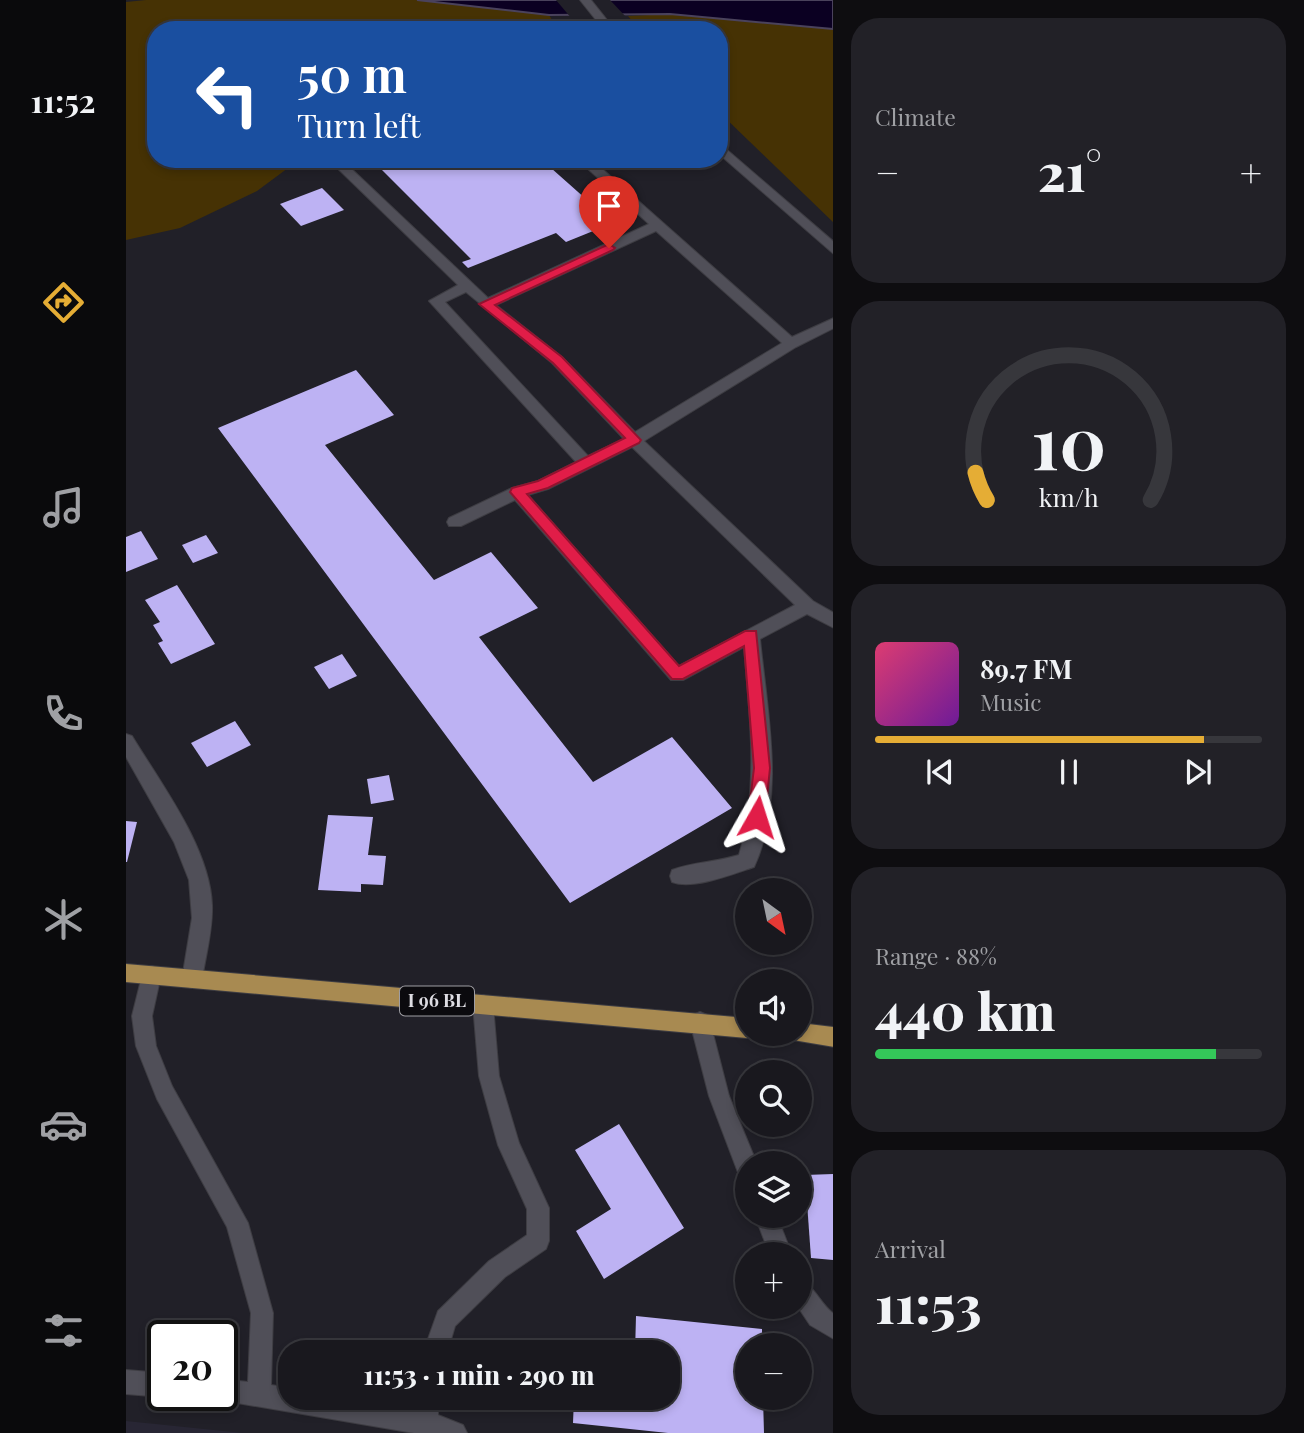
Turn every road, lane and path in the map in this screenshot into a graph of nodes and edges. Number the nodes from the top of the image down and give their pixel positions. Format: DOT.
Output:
graph roads {
  1 [pos="585,0"];
  2 [pos="602,21"];
  3 [pos="728,155"];
  4 [pos="343,168"];
  5 [pos="593,168"];
  6 [pos="658,225"];
  7 [pos="833,250"];
  8 [pos="467,286"];
  9 [pos="485,304"];
  10 [pos="833,322"];
  11 [pos="790,344"];
  12 [pos="634,440"];
  13 [pos="586,464"];
  14 [pos="517,492"];
  15 [pos="455,522"];
  16 [pos="807,606"];
  17 [pos="833,622"];
  18 [pos="751,635"];
  19 [pos="126,741"];
  20 [pos="679,876"];
  21 [pos="126,973"];
  22 [pos="151,975"];
  23 [pos="192,979"];
  24 [pos="483,1005"];
  25 [pos="700,1023"];
  26 [pos="735,1027"];
  27 [pos="812,1035"];
  28 [pos="833,1037"];
  29 [pos="741,1151"];
  30 [pos="812,1308"];
  31 [pos="833,1328"];
  32 [pos="439,1340"];
  33 [pos="126,1382"];
  34 [pos="147,1384"];
  35 [pos="238,1393"];
  36 [pos="259,1395"];
  37 [pos="426,1410"];
  38 [pos="426,1423"];
  39 [pos="455,1433"];
  1 -- 2 [label="street"];
  3 -- 7 [label="street"];
  4 -- 8 [label="street"];
  5 -- 6 [label="street"];
  6 -- 9 [label="street"];
  6 -- 11 [label="street"];
  8 -- 9 [label="street"];
  8 -- 13 [label="street"];
  9 -- 12 [label="street"];
  10 -- 11 [label="street"];
  11 -- 12 [label="street"];
  12 -- 13 [label="street"];
  12 -- 16 [label="street"];
  13 -- 14 [label="street"];
  14 -- 15 [label="street"];
  14 -- 18 [label="street"];
  16 -- 17 [label="street"];
  16 -- 18 [label="street"];
  18 -- 20 [label="street"];
  19 -- 23 [label="street"];
  21 -- 22 [label="main road, I 96 BL"];
  22 -- 23 [label="main road, I 96 BL"];
  22 -- 36 [label="street"];
  23 -- 24 [label="main road, I 96 BL"];
  24 -- 25 [label="main road, I 96 BL"];
  24 -- 32 [label="street"];
  25 -- 26 [label="main road, I 96 BL"];
  25 -- 29 [label="street"];
  27 -- 28 [label="main road"];
  30 -- 31 [label="street"];
  33 -- 34 [label="street"];
  35 -- 36 [label="street"];
  36 -- 38 [label="street"];
  37 -- 38 [label="street"];
  38 -- 39 [label="street"];
}
